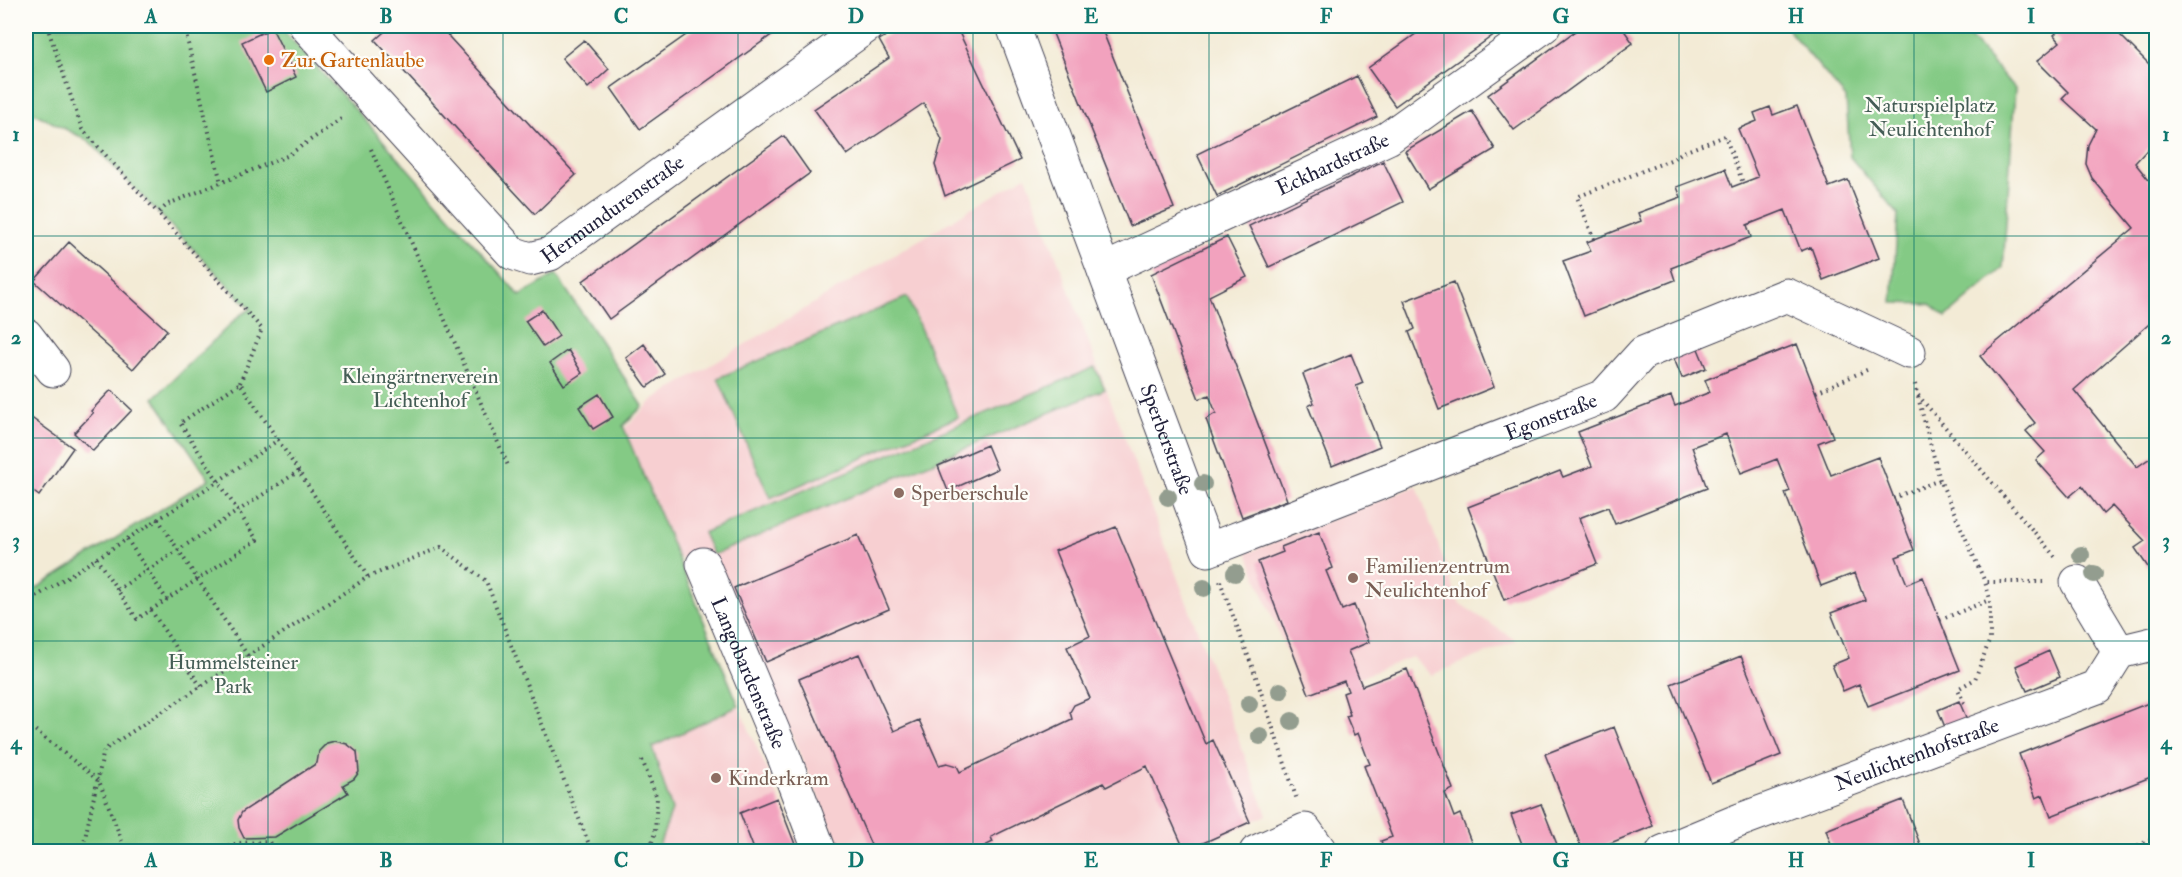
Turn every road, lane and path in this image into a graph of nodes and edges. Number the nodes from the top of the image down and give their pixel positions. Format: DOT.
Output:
graph roads {
  1 [pos="47,26"];
  2 [pos="184,26"];
  3 [pos="867,26"];
  4 [pos="1013,26"];
  5 [pos="1544,26"];
  6 [pos="316,29"];
  7 [pos="372,98"];
  8 [pos="368,141"];
  9 [pos="221,183"];
  10 [pos="1743,183"];
  11 [pos="158,213"];
  12 [pos="1594,239"];
  13 [pos="1104,270"];
  14 [pos="26,334"];
  15 [pos="1909,352"];
  16 [pos="53,370"];
  17 [pos="240,383"];
  18 [pos="1816,392"];
  19 [pos="1917,394"];
  20 [pos="278,440"];
  21 [pos="509,468"];
  22 [pos="299,471"];
  23 [pos="1940,480"];
  24 [pos="218,482"];
  25 [pos="1893,498"];
  26 [pos="237,511"];
  27 [pos="158,519"];
  28 [pos="127,539"];
  29 [pos="178,550"];
  30 [pos="1208,550"];
  31 [pos="96,558"];
  32 [pos="703,564"];
  33 [pos="147,570"];
  34 [pos="368,578"];
  35 [pos="197,579"];
  36 [pos="1985,582"];
  37 [pos="2077,582"];
  38 [pos="117,590"];
  39 [pos="167,600"];
  40 [pos="1990,600"];
  41 [pos="26,603"];
  42 [pos="151,610"];
  43 [pos="1940,620"];
  44 [pos="2157,643"];
  45 [pos="2119,652"];
  46 [pos="248,656"];
  47 [pos="201,687"];
  48 [pos="26,723"];
  49 [pos="1977,732"];
  50 [pos="642,760"];
  51 [pos="99,781"];
  52 [pos="2157,838"];
  53 [pos="1313,841"];
  54 [pos="82,852"];
  55 [pos="126,852"];
  56 [pos="211,852"];
  57 [pos="276,852"];
  58 [pos="592,852"];
  59 [pos="649,852"];
  60 [pos="820,852"];
  61 [pos="1256,852"];
  62 [pos="1662,852"];
  63 [pos="2121,852"];
  1 -- 11 [label="path"];
  2 -- 9 [label="path"];
  3 -- 7 [label="street, Hermundurenstraße"];
  4 -- 13 [label="street, Sperberstraße"];
  5 -- 13 [label="street, Eckhardstraße"];
  6 -- 7 [label="street, Hermundurenstraße"];
  7 -- 9 [label="path"];
  8 -- 21 [label="path"];
  9 -- 11 [label="path"];
  10 -- 12 [label="path"];
  11 -- 17 [label="path"];
  13 -- 30 [label="street, Sperberstraße"];
  14 -- 16 [label="street"];
  15 -- 18 [label="path"];
  15 -- 19 [label="path"];
  15 -- 30 [label="street, Egonstraße"];
  17 -- 20 [label="path"];
  17 -- 24 [label="path"];
  19 -- 23 [label="path"];
  19 -- 37 [label="path"];
  20 -- 22 [label="path"];
  20 -- 24 [label="path"];
  22 -- 26 [label="path"];
  22 -- 34 [label="path"];
  23 -- 25 [label="path"];
  23 -- 36 [label="path"];
  24 -- 26 [label="path"];
  24 -- 27 [label="path"];
  26 -- 29 [label="path"];
  26 -- 35 [label="path"];
  27 -- 28 [label="path"];
  27 -- 29 [label="path"];
  28 -- 31 [label="path"];
  28 -- 33 [label="path"];
  29 -- 33 [label="path"];
  29 -- 35 [label="path"];
  30 -- 53 [label="path"];
  31 -- 38 [label="path"];
  31 -- 41 [label="path"];
  32 -- 60 [label="street, Langobardenstraße"];
  33 -- 38 [label="path"];
  33 -- 39 [label="path"];
  34 -- 46 [label="path"];
  34 -- 58 [label="path"];
  35 -- 39 [label="path"];
  35 -- 46 [label="path"];
  36 -- 37 [label="path"];
  36 -- 40 [label="path"];
  37 -- 45 [label="street"];
  38 -- 42 [label="path"];
  39 -- 42 [label="path"];
  40 -- 43 [label="path"];
  40 -- 49 [label="path"];
  42 -- 47 [label="path"];
  44 -- 45 [label="street"];
  45 -- 49 [label="street, Neulichtenhofstraße"];
  46 -- 47 [label="path"];
  47 -- 51 [label="path"];
  48 -- 51 [label="path"];
  49 -- 62 [label="street, Neulichtenhofstraße"];
  50 -- 59 [label="path"];
  51 -- 54 [label="path"];
  51 -- 55 [label="path"];
  52 -- 63 [label="path"];
  53 -- 61 [label="street"];
  56 -- 57 [label="path"];
}
